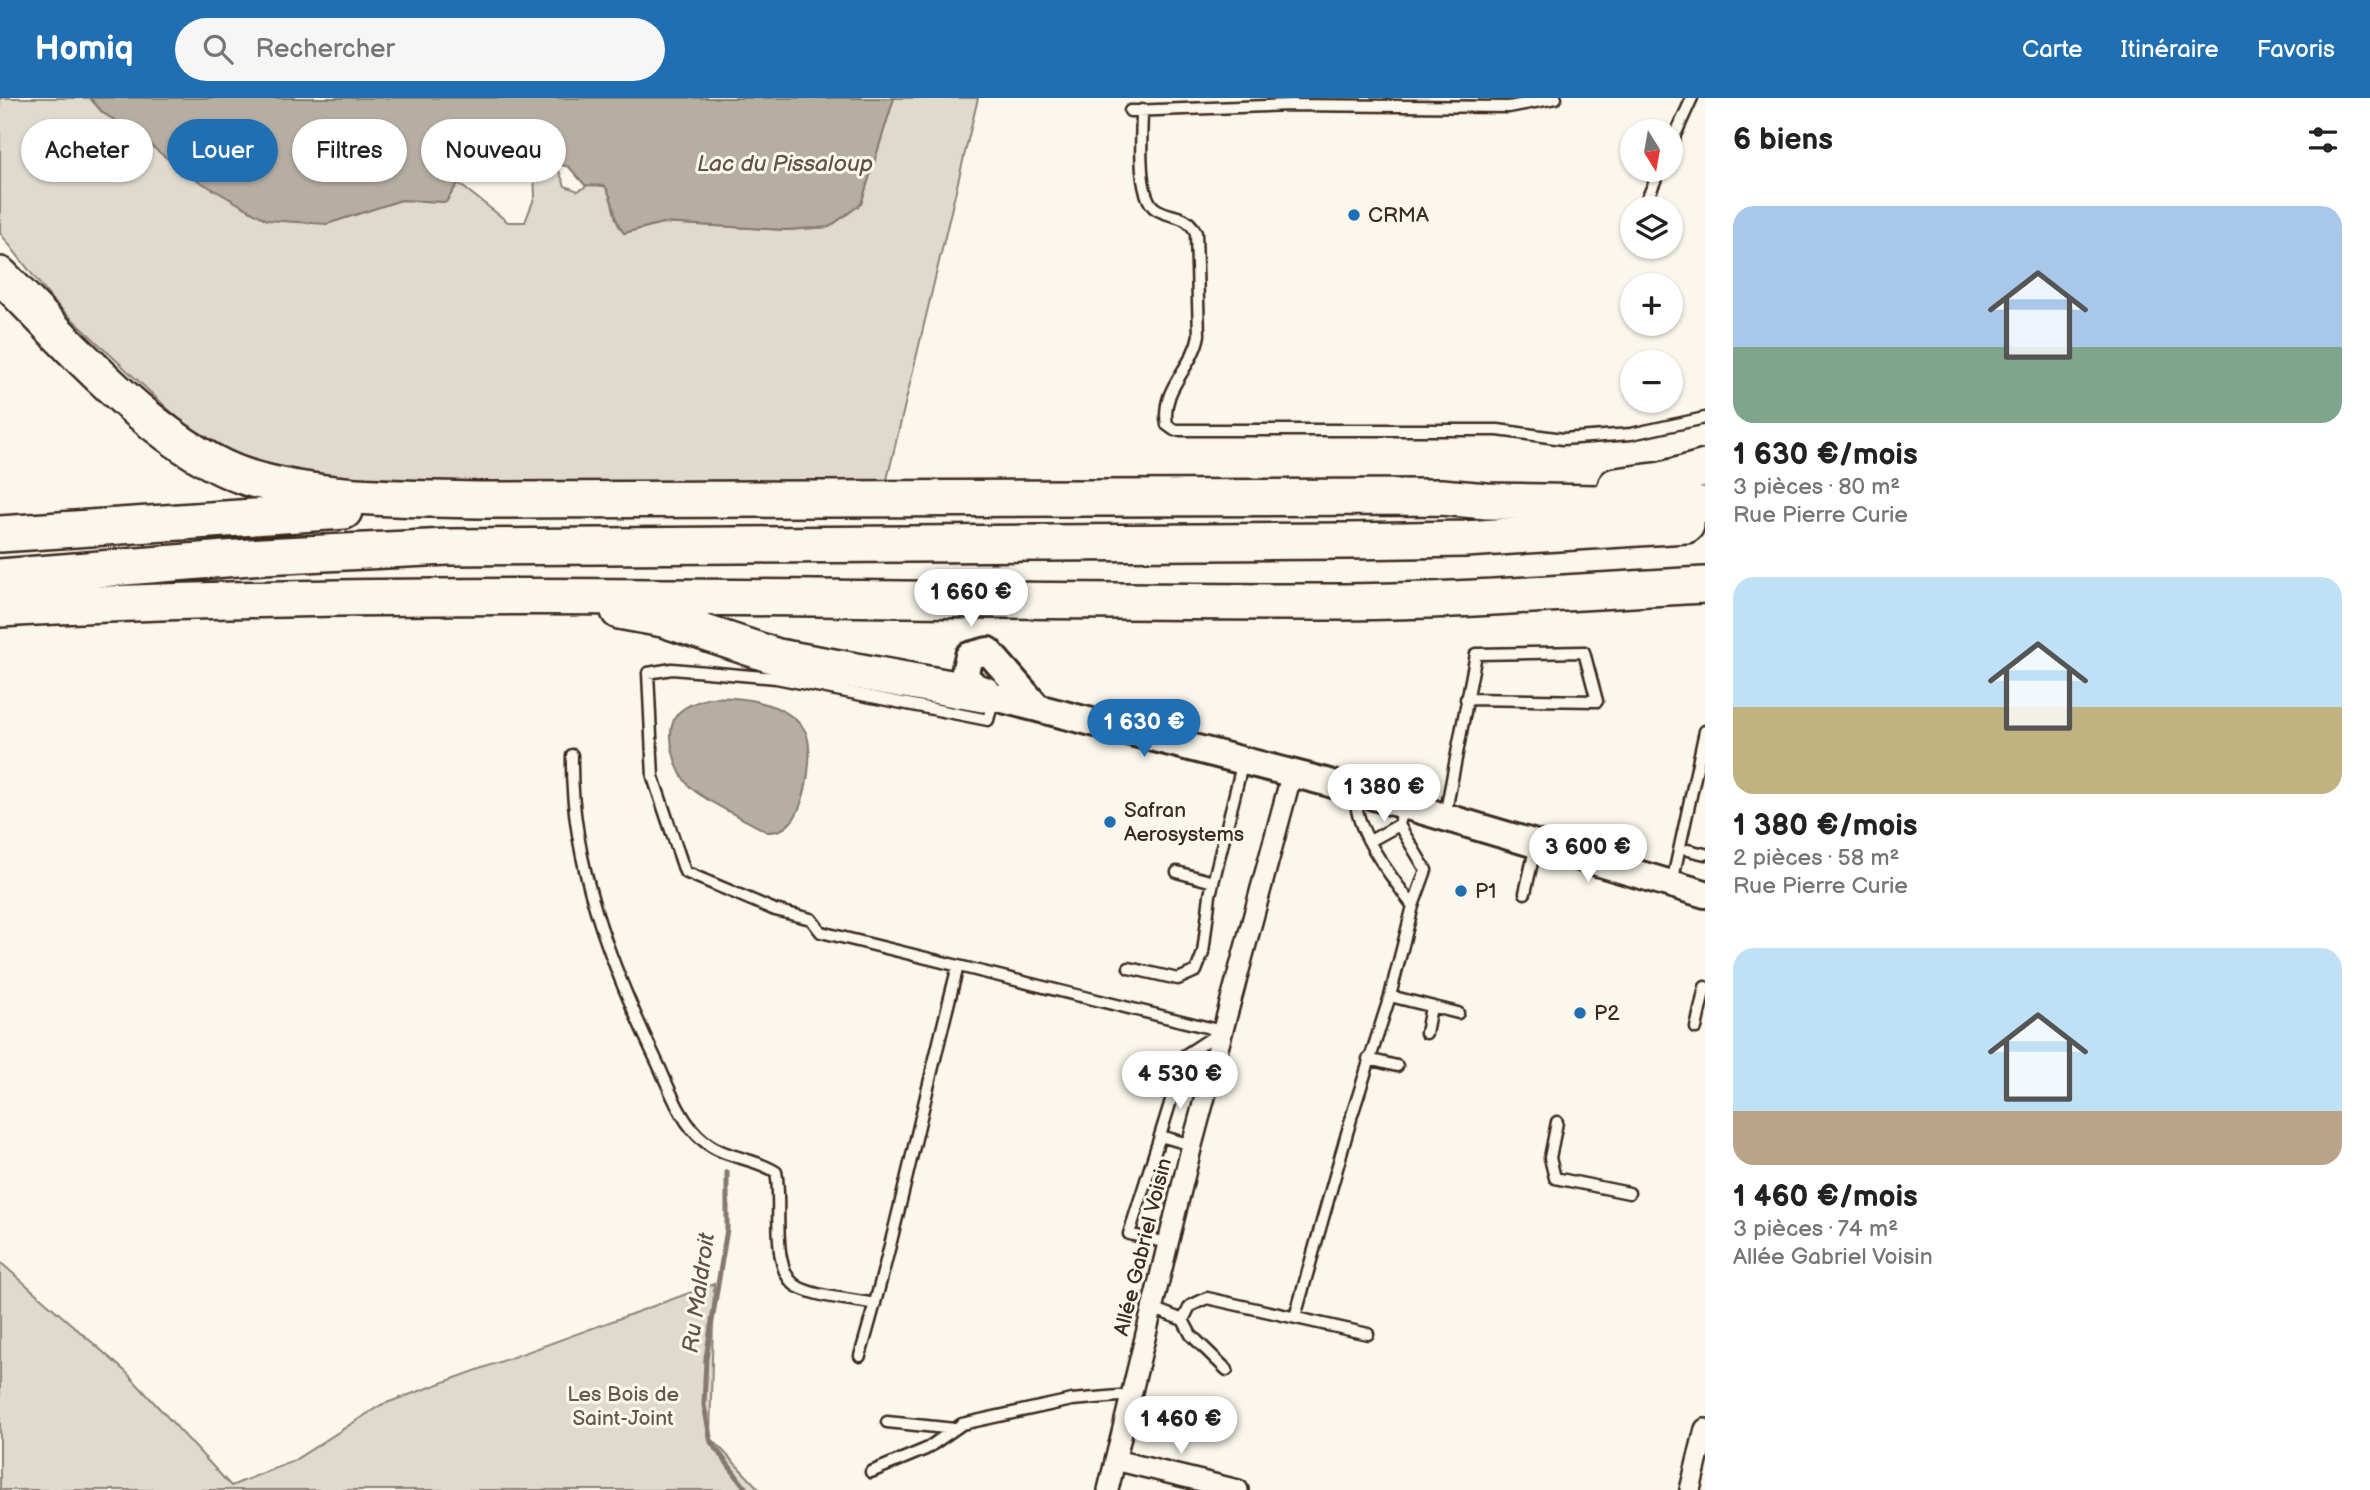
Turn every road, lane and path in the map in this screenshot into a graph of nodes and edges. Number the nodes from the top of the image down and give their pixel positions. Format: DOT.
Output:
graph roads {
  1 [pos="1556,98"];
  2 [pos="1692,98"];
  3 [pos="1142,110"];
  4 [pos="1130,111"];
  5 [pos="1682,119"];
  6 [pos="0,275"];
  7 [pos="1705,418"];
  8 [pos="1705,468"];
  9 [pos="1441,497"];
  10 [pos="480,500"];
  11 [pos="1705,505"];
  12 [pos="1705,524"];
  13 [pos="0,534"];
  14 [pos="0,577"];
  15 [pos="1705,584"];
  16 [pos="524,596"];
  17 [pos="0,609"];
  18 [pos="988,695"];
  19 [pos="1466,699"];
  20 [pos="1036,706"];
  21 [pos="1705,731"];
  22 [pos="572,755"];
  23 [pos="1243,761"];
  24 [pos="1292,773"];
  25 [pos="1357,792"];
  26 [pos="1401,815"];
  27 [pos="1445,816"];
  28 [pos="1370,841"];
  29 [pos="1536,844"];
  30 [pos="1688,850"];
  31 [pos="1705,854"];
  32 [pos="1177,872"];
  33 [pos="1213,882"];
  34 [pos="1672,883"];
  35 [pos="1525,892"];
  36 [pos="1705,892"];
  37 [pos="1413,906"];
  38 [pos="958,966"];
  39 [pos="1129,968"];
  40 [pos="1705,987"];
  41 [pos="1390,996"];
  42 [pos="1431,1007"];
  43 [pos="1458,1013"];
  44 [pos="1696,1028"];
  45 [pos="1222,1031"];
  46 [pos="1426,1032"];
  47 [pos="1368,1059"];
  48 [pos="1397,1066"];
  49 [pos="1557,1122"];
  50 [pos="1160,1136"];
  51 [pos="1192,1145"];
  52 [pos="1629,1193"];
  53 [pos="1167,1243"];
  54 [pos="875,1304"];
  55 [pos="1152,1308"];
  56 [pos="1295,1317"];
  57 [pos="1183,1320"];
  58 [pos="1368,1334"];
  59 [pos="860,1356"];
  60 [pos="1227,1370"];
  61 [pos="1130,1395"];
  62 [pos="887,1422"];
  63 [pos="955,1429"];
  64 [pos="1705,1429"];
  65 [pos="1115,1461"];
  66 [pos="871,1472"];
  67 [pos="1184,1484"];
  68 [pos="1108,1490"];
  69 [pos="1238,1490"];
  70 [pos="1690,1490"];
  1 -- 3 [label="lane"];
  2 -- 5 [label="lane"];
  3 -- 4 [label="lane"];
  3 -- 7 [label="lane"];
  6 -- 10 [label="highway"];
  8 -- 9 [label="highway"];
  9 -- 10 [label="highway"];
  9 -- 11 [label="highway"];
  10 -- 13 [label="highway"];
  12 -- 14 [label="highway"];
  15 -- 16 [label="highway"];
  16 -- 17 [label="highway"];
  16 -- 18 [label="highway"];
  18 -- 20 [label="street"];
  18 -- 20 [label="street"];
  18 -- 38 [label="lane"];
  19 -- 19 [label="lane"];
  19 -- 27 [label="lane"];
  20 -- 23 [label="street"];
  21 -- 34 [label="lane"];
  22 -- 54 [label="lane"];
  23 -- 24 [label="street"];
  23 -- 33 [label="lane"];
  24 -- 25 [label="street"];
  24 -- 45 [label="street, Allée Gabriel Voisin"];
  25 -- 26 [label="street"];
  25 -- 28 [label="lane"];
  26 -- 27 [label="street"];
  26 -- 28 [label="lane"];
  26 -- 37 [label="lane"];
  27 -- 29 [label="street"];
  28 -- 37 [label="lane"];
  29 -- 34 [label="street"];
  29 -- 35 [label="lane"];
  30 -- 31 [label="lane"];
  32 -- 33 [label="lane"];
  33 -- 39 [label="lane"];
  34 -- 36 [label="street"];
  37 -- 41 [label="lane"];
  38 -- 45 [label="lane"];
  38 -- 54 [label="lane"];
  40 -- 44 [label="lane"];
  41 -- 42 [label="lane"];
  41 -- 47 [label="lane"];
  42 -- 43 [label="lane"];
  42 -- 46 [label="lane"];
  45 -- 50 [label="lane"];
  45 -- 51 [label="street, Allée Gabriel Voisin"];
  47 -- 48 [label="lane"];
  47 -- 56 [label="lane"];
  49 -- 52 [label="lane"];
  50 -- 51 [label="lane"];
  50 -- 53 [label="lane"];
  51 -- 53 [label="street, Allée Gabriel Voisin"];
  53 -- 55 [label="street, Allée Gabriel Voisin"];
  54 -- 59 [label="lane"];
  55 -- 57 [label="lane"];
  55 -- 61 [label="street, Allée Gabriel Voisin"];
  56 -- 57 [label="lane"];
  56 -- 58 [label="lane"];
  57 -- 60 [label="lane"];
  61 -- 63 [label="lane"];
  61 -- 65 [label="street, Allée Gabriel Voisin"];
  62 -- 63 [label="lane"];
  63 -- 66 [label="lane"];
  64 -- 70 [label="street"];
  65 -- 67 [label="street"];
  65 -- 68 [label="street, Allée Gabriel Voisin"];
  67 -- 69 [label="street"];
}
